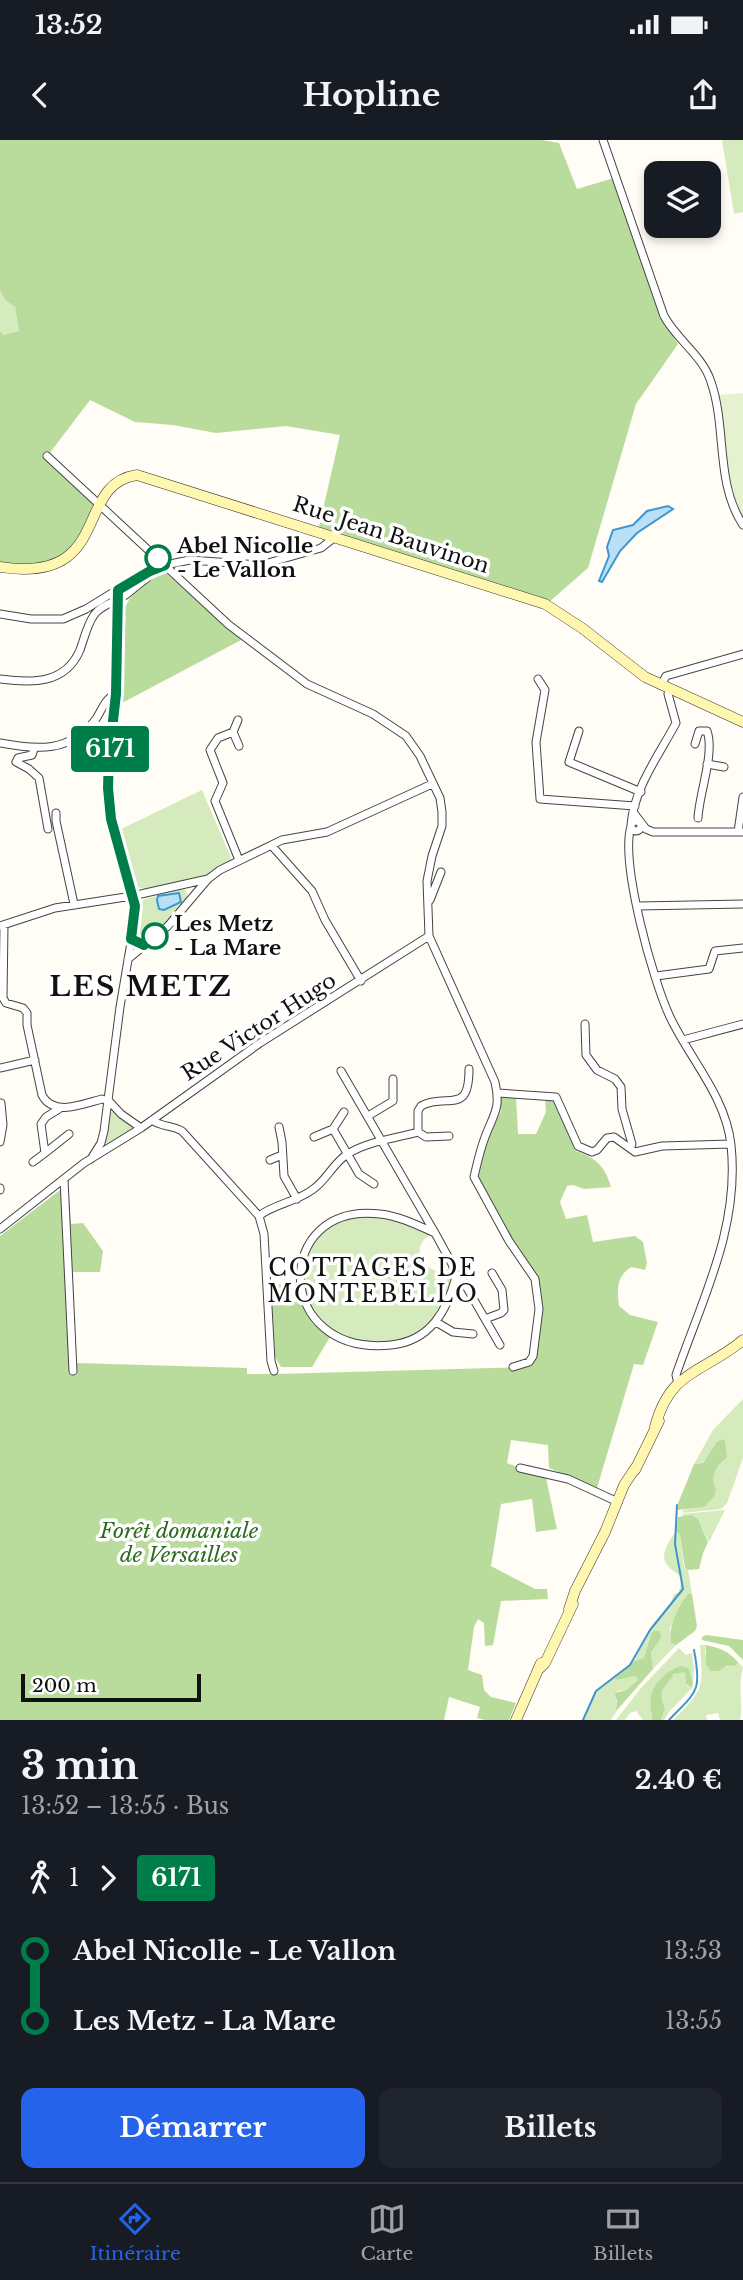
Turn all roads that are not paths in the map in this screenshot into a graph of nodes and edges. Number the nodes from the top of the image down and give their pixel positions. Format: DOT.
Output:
graph roads {
  1 [pos="603,140"];
  2 [pos="47,456"];
  3 [pos="100,504"];
  4 [pos="743,524"];
  5 [pos="335,537"];
  6 [pos="165,565"];
  7 [pos="1,570"];
  8 [pos="118,595"];
  9 [pos="0,614"];
  10 [pos="743,654"];
  11 [pos="0,679"];
  12 [pos="538,679"];
  13 [pos="665,687"];
  14 [pos="116,694"];
  15 [pos="238,720"];
  16 [pos="743,722"];
  17 [pos="579,731"];
  18 [pos="233,732"];
  19 [pos="0,743"];
  20 [pos="695,744"];
  21 [pos="239,746"];
  22 [pos="34,749"];
  23 [pos="707,764"];
  24 [pos="724,767"];
  25 [pos="432,783"];
  26 [pos="640,792"];
  27 [pos="743,797"];
  28 [pos="57,813"];
  29 [pos="635,820"];
  30 [pos="48,830"];
  31 [pos="657,832"];
  32 [pos="699,832"];
  33 [pos="741,832"];
  34 [pos="272,846"];
  35 [pos="239,860"];
  36 [pos="441,872"];
  37 [pos="208,879"];
  38 [pos="187,885"];
  39 [pos="132,896"];
  40 [pos="193,899"];
  41 [pos="429,901"];
  42 [pos="74,904"];
  43 [pos="743,904"];
  44 [pos="638,906"];
  45 [pos="2,925"];
  46 [pos="429,936"];
  47 [pos="131,939"];
  48 [pos="144,945"];
  49 [pos="743,948"];
  50 [pos="128,959"];
  51 [pos="656,976"];
  52 [pos="361,981"];
  53 [pos="585,1024"];
  54 [pos="743,1024"];
  55 [pos="683,1040"];
  56 [pos="35,1060"];
  57 [pos="0,1068"];
  58 [pos="469,1069"];
  59 [pos="341,1071"];
  60 [pos="393,1079"];
  61 [pos="498,1093"];
  62 [pos="109,1101"];
  63 [pos="2,1103"];
  64 [pos="46,1103"];
  65 [pos="59,1109"];
  66 [pos="344,1112"];
  67 [pos="368,1116"];
  68 [pos="46,1117"];
  69 [pos="152,1120"];
  70 [pos="279,1127"];
  71 [pos="141,1128"];
  72 [pos="333,1129"];
  73 [pos="418,1132"];
  74 [pos="69,1134"];
  75 [pos="449,1136"];
  76 [pos="314,1137"];
  77 [pos="382,1140"];
  78 [pos="0,1142"];
  79 [pos="101,1143"];
  80 [pos="731,1144"];
  81 [pos="630,1148"];
  82 [pos="110,1149"];
  83 [pos="45,1153"];
  84 [pos="347,1154"];
  85 [pos="282,1155"];
  86 [pos="91,1159"];
  87 [pos="270,1160"];
  88 [pos="33,1162"];
  89 [pos="64,1179"];
  90 [pos="374,1184"];
  91 [pos="297,1199"];
  92 [pos="259,1216"];
  93 [pos="0,1229"];
  94 [pos="435,1233"];
  95 [pos="492,1273"];
  96 [pos="456,1277"];
  97 [pos="485,1319"];
  98 [pos="436,1322"];
  99 [pos="473,1334"];
  100 [pos="743,1340"];
  101 [pos="500,1345"];
  102 [pos="513,1367"];
  103 [pos="73,1371"];
  104 [pos="274,1371"];
  105 [pos="678,1384"];
  106 [pos="520,1468"];
  107 [pos="618,1502"];
  108 [pos="516,1720"];
  1 -- 4 [label="street"];
  2 -- 3 [label="street"];
  3 -- 5 [label="main road, Rue Jean Bauvinon"];
  3 -- 6 [label="street"];
  3 -- 7 [label="main road, Rue Jean Bauvinon"];
  5 -- 6 [label="street"];
  5 -- 13 [label="main road, Rue Jean Bauvinon"];
  6 -- 8 [label="street"];
  6 -- 25 [label="street"];
  8 -- 9 [label="street"];
  8 -- 11 [label="street"];
  8 -- 14 [label="street"];
  10 -- 13 [label="street"];
  12 -- 29 [label="street"];
  13 -- 16 [label="main road, Rue Jean Bauvinon"];
  13 -- 26 [label="street"];
  14 -- 22 [label="street"];
  14 -- 39 [label="street"];
  15 -- 18 [label="street"];
  17 -- 26 [label="street"];
  18 -- 21 [label="street"];
  18 -- 35 [label="street"];
  19 -- 22 [label="street"];
  20 -- 23 [label="street"];
  22 -- 30 [label="street"];
  23 -- 24 [label="street"];
  23 -- 32 [label="street"];
  25 -- 34 [label="street"];
  25 -- 41 [label="street"];
  26 -- 29 [label="street"];
  27 -- 33 [label="street"];
  28 -- 42 [label="street"];
  29 -- 31 [label="street"];
  29 -- 31 [label="street"];
  29 -- 44 [label="street"];
  31 -- 32 [label="street"];
  32 -- 33 [label="street"];
  34 -- 35 [label="street"];
  34 -- 52 [label="street"];
  35 -- 37 [label="street"];
  36 -- 41 [label="street"];
  37 -- 38 [label="street"];
  37 -- 40 [label="street"];
  38 -- 39 [label="street"];
  38 -- 40 [label="street"];
  39 -- 42 [label="street"];
  39 -- 47 [label="street"];
  40 -- 48 [label="street"];
  41 -- 46 [label="street"];
  42 -- 45 [label="street"];
  43 -- 44 [label="street"];
  44 -- 51 [label="street"];
  45 -- 56 [label="street"];
  46 -- 52 [label="street, Rue Victor Hugo"];
  46 -- 61 [label="street"];
  47 -- 48 [label="street"];
  47 -- 50 [label="street"];
  48 -- 50 [label="street"];
  49 -- 51 [label="street"];
  50 -- 62 [label="street"];
  51 -- 55 [label="street"];
  52 -- 69 [label="street, Rue Victor Hugo"];
  53 -- 81 [label="street"];
  54 -- 55 [label="street"];
  55 -- 80 [label="street"];
  56 -- 57 [label="street"];
  56 -- 64 [label="street"];
  58 -- 73 [label="street"];
  59 -- 67 [label="street"];
  60 -- 67 [label="street"];
  61 -- 81 [label="street"];
  61 -- 102 [label="street"];
  62 -- 65 [label="street"];
  62 -- 71 [label="street"];
  62 -- 79 [label="street"];
  63 -- 78 [label="street"];
  64 -- 65 [label="street"];
  64 -- 68 [label="street"];
  65 -- 68 [label="street"];
  66 -- 72 [label="street"];
  67 -- 77 [label="street"];
  68 -- 83 [label="street"];
  69 -- 71 [label="street, Rue Victor Hugo"];
  69 -- 92 [label="street"];
  70 -- 85 [label="street"];
  71 -- 82 [label="street, Rue Victor Hugo"];
  72 -- 76 [label="street"];
  72 -- 84 [label="street"];
  73 -- 75 [label="street"];
  73 -- 77 [label="street"];
  74 -- 83 [label="street"];
  77 -- 84 [label="street"];
  77 -- 94 [label="street"];
  79 -- 82 [label="street"];
  79 -- 86 [label="street"];
  80 -- 81 [label="street"];
  80 -- 105 [label="street"];
  82 -- 86 [label="street, Rue Victor Hugo"];
  83 -- 88 [label="street"];
  84 -- 90 [label="street"];
  84 -- 91 [label="street"];
  85 -- 87 [label="street"];
  85 -- 91 [label="street"];
  86 -- 89 [label="street"];
  89 -- 93 [label="street"];
  89 -- 103 [label="street"];
  91 -- 92 [label="street"];
  92 -- 104 [label="street"];
  94 -- 96 [label="street"];
  94 -- 98 [label="street"];
  95 -- 97 [label="street"];
  96 -- 97 [label="street"];
  96 -- 98 [label="street"];
  97 -- 101 [label="street"];
  98 -- 99 [label="street"];
  100 -- 105 [label="main road"];
  105 -- 107 [label="main road"];
  106 -- 107 [label="street"];
  107 -- 108 [label="main road"];
}
